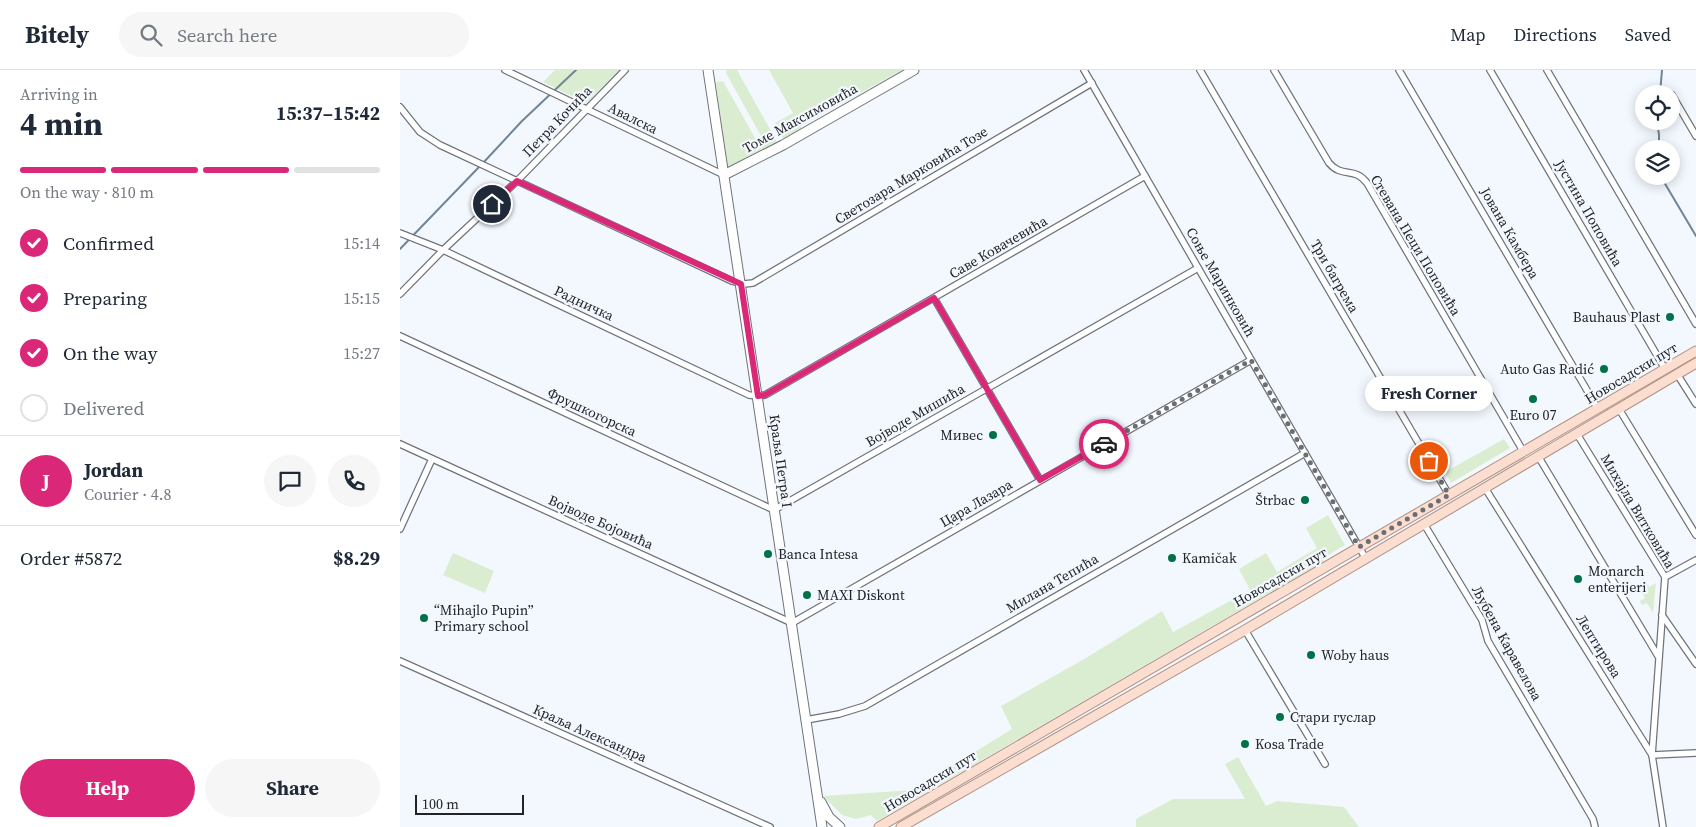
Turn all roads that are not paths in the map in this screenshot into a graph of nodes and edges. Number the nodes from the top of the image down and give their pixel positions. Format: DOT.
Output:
graph roads {
  1 [pos="505,70"];
  2 [pos="625,70"];
  3 [pos="708,70"];
  4 [pos="914,70"];
  5 [pos="1084,70"];
  6 [pos="1200,70"];
  7 [pos="1274,70"];
  8 [pos="1399,70"];
  9 [pos="1490,70"];
  10 [pos="1547,70"];
  11 [pos="1092,83"];
  12 [pos="400,107"];
  13 [pos="586,109"];
  14 [pos="1680,109"];
  15 [pos="1696,136"];
  16 [pos="724,175"];
  17 [pos="1145,176"];
  18 [pos="517,181"];
  19 [pos="400,233"];
  20 [pos="443,250"];
  21 [pos="1198,268"];
  22 [pos="741,284"];
  23 [pos="400,294"];
  24 [pos="934,298"];
  25 [pos="1696,324"];
  26 [pos="400,336"];
  27 [pos="1696,350"];
  28 [pos="1251,360"];
  29 [pos="1696,363"];
  30 [pos="1666,369"];
  31 [pos="1677,374"];
  32 [pos="986,389"];
  33 [pos="758,396"];
  34 [pos="1696,404"];
  35 [pos="1598,409"];
  36 [pos="1619,409"];
  37 [pos="1576,434"];
  38 [pos="400,444"];
  39 [pos="1523,451"];
  40 [pos="1305,453"];
  41 [pos="1538,456"];
  42 [pos="432,459"];
  43 [pos="1040,480"];
  44 [pos="1486,488"];
  45 [pos="1449,495"];
  46 [pos="774,510"];
  47 [pos="1424,524"];
  48 [pos="400,529"];
  49 [pos="1696,535"];
  50 [pos="1359,547"];
  51 [pos="1366,559"];
  52 [pos="1696,560"];
  53 [pos="1665,577"];
  54 [pos="1662,614"];
  55 [pos="792,623"];
  56 [pos="1245,630"];
  57 [pos="1658,657"];
  58 [pos="400,661"];
  59 [pos="1696,664"];
  60 [pos="806,720"];
  61 [pos="1696,753"];
  62 [pos="1652,754"];
  63 [pos="1325,764"];
  64 [pos="816,795"];
  65 [pos="770,827"];
  66 [pos="822,827"];
  67 [pos="840,827"];
  68 [pos="879,827"];
  69 [pos="901,827"];
  70 [pos="1595,827"];
  71 [pos="1664,827"];
  1 -- 13 [label="street, Авалска"];
  2 -- 13 [label="street, Петра Кочића"];
  3 -- 16 [label="street, Краља Петра I"];
  4 -- 16 [label="street, Томе Максимовића"];
  5 -- 11 [label="street, Соње Маринковић"];
  6 -- 45 [label="street, Три багрема"];
  7 -- 39 [label="street, Стевана Пеци Поповића"];
  8 -- 35 [label="street, Јована Камбера"];
  9 -- 30 [label="street, Јустина Поповића"];
  10 -- 25 [label="street"];
  11 -- 17 [label="street, Соње Маринковић"];
  11 -- 22 [label="street, Светозара Марковића Тозе"];
  12 -- 18 [label="street"];
  13 -- 16 [label="street, Авалска"];
  13 -- 18 [label="street, Петра Кочића"];
  14 -- 15 [label="street"];
  16 -- 22 [label="street, Краља Петра I"];
  17 -- 21 [label="street, Соње Маринковић"];
  17 -- 24 [label="street, Саве Ковачевића"];
  18 -- 20 [label="street, Петра Кочића"];
  18 -- 22 [label="street"];
  19 -- 20 [label="street, Радничка"];
  20 -- 23 [label="street, Петра Кочића"];
  20 -- 33 [label="street, Радничка"];
  21 -- 28 [label="street, Соње Маринковић"];
  21 -- 32 [label="street, Војводе Мишића"];
  22 -- 33 [label="street, Краља Петра I"];
  24 -- 32 [label="street"];
  24 -- 33 [label="street, Саве Ковачевића"];
  26 -- 46 [label="street, Фрушкогорска"];
  27 -- 30 [label="main road, Новосадски пут"];
  28 -- 40 [label="street, Соње Маринковић"];
  28 -- 43 [label="street, Цара Лазара"];
  29 -- 31 [label="main road, Новосадски пут"];
  30 -- 35 [label="main road, Новосадски пут"];
  31 -- 34 [label="street"];
  31 -- 36 [label="main road, Новосадски пут"];
  32 -- 43 [label="street"];
  32 -- 46 [label="street, Војводе Мишића"];
  33 -- 46 [label="street, Краља Петра I"];
  35 -- 39 [label="main road, Новосадски пут"];
  36 -- 37 [label="main road, Новосадски пут"];
  36 -- 49 [label="street"];
  37 -- 41 [label="main road, Новосадски пут"];
  37 -- 53 [label="street, Михајла Витковића"];
  38 -- 42 [label="street, Војводе Бојовића"];
  39 -- 45 [label="main road, Новосадски пут"];
  40 -- 50 [label="street, Соње Маринковић"];
  40 -- 60 [label="street, Милана Тепића"];
  41 -- 44 [label="main road, Новосадски пут"];
  41 -- 57 [label="street"];
  42 -- 48 [label="street"];
  42 -- 55 [label="street, Војводе Бојовића"];
  43 -- 55 [label="street, Цара Лазара"];
  44 -- 47 [label="main road, Новосадски пут"];
  44 -- 62 [label="street, Лептирова"];
  45 -- 50 [label="main road, Новосадски пут"];
  46 -- 55 [label="street, Краља Петра I"];
  47 -- 51 [label="main road, Новосадски пут"];
  47 -- 70 [label="street, Љубена Каравелова"];
  50 -- 51 [label="street, Соње Маринковић"];
  50 -- 68 [label="main road, Новосадски пут"];
  51 -- 56 [label="main road, Новосадски пут"];
  52 -- 53 [label="street"];
  53 -- 54 [label="street, Михајла Витковића"];
  54 -- 57 [label="street, Михајла Витковића"];
  54 -- 59 [label="street"];
  55 -- 60 [label="street, Краља Петра I"];
  56 -- 63 [label="street, Новосадски пут"];
  56 -- 69 [label="main road, Новосадски пут"];
  57 -- 62 [label="street, Михајла Витковића"];
  58 -- 65 [label="street, Краља Александра"];
  60 -- 64 [label="street, Краља Петра I"];
  61 -- 62 [label="street"];
  62 -- 71 [label="street, Лептирова"];
  64 -- 66 [label="street, Краља Петра I"];
  64 -- 67 [label="street"];
}
